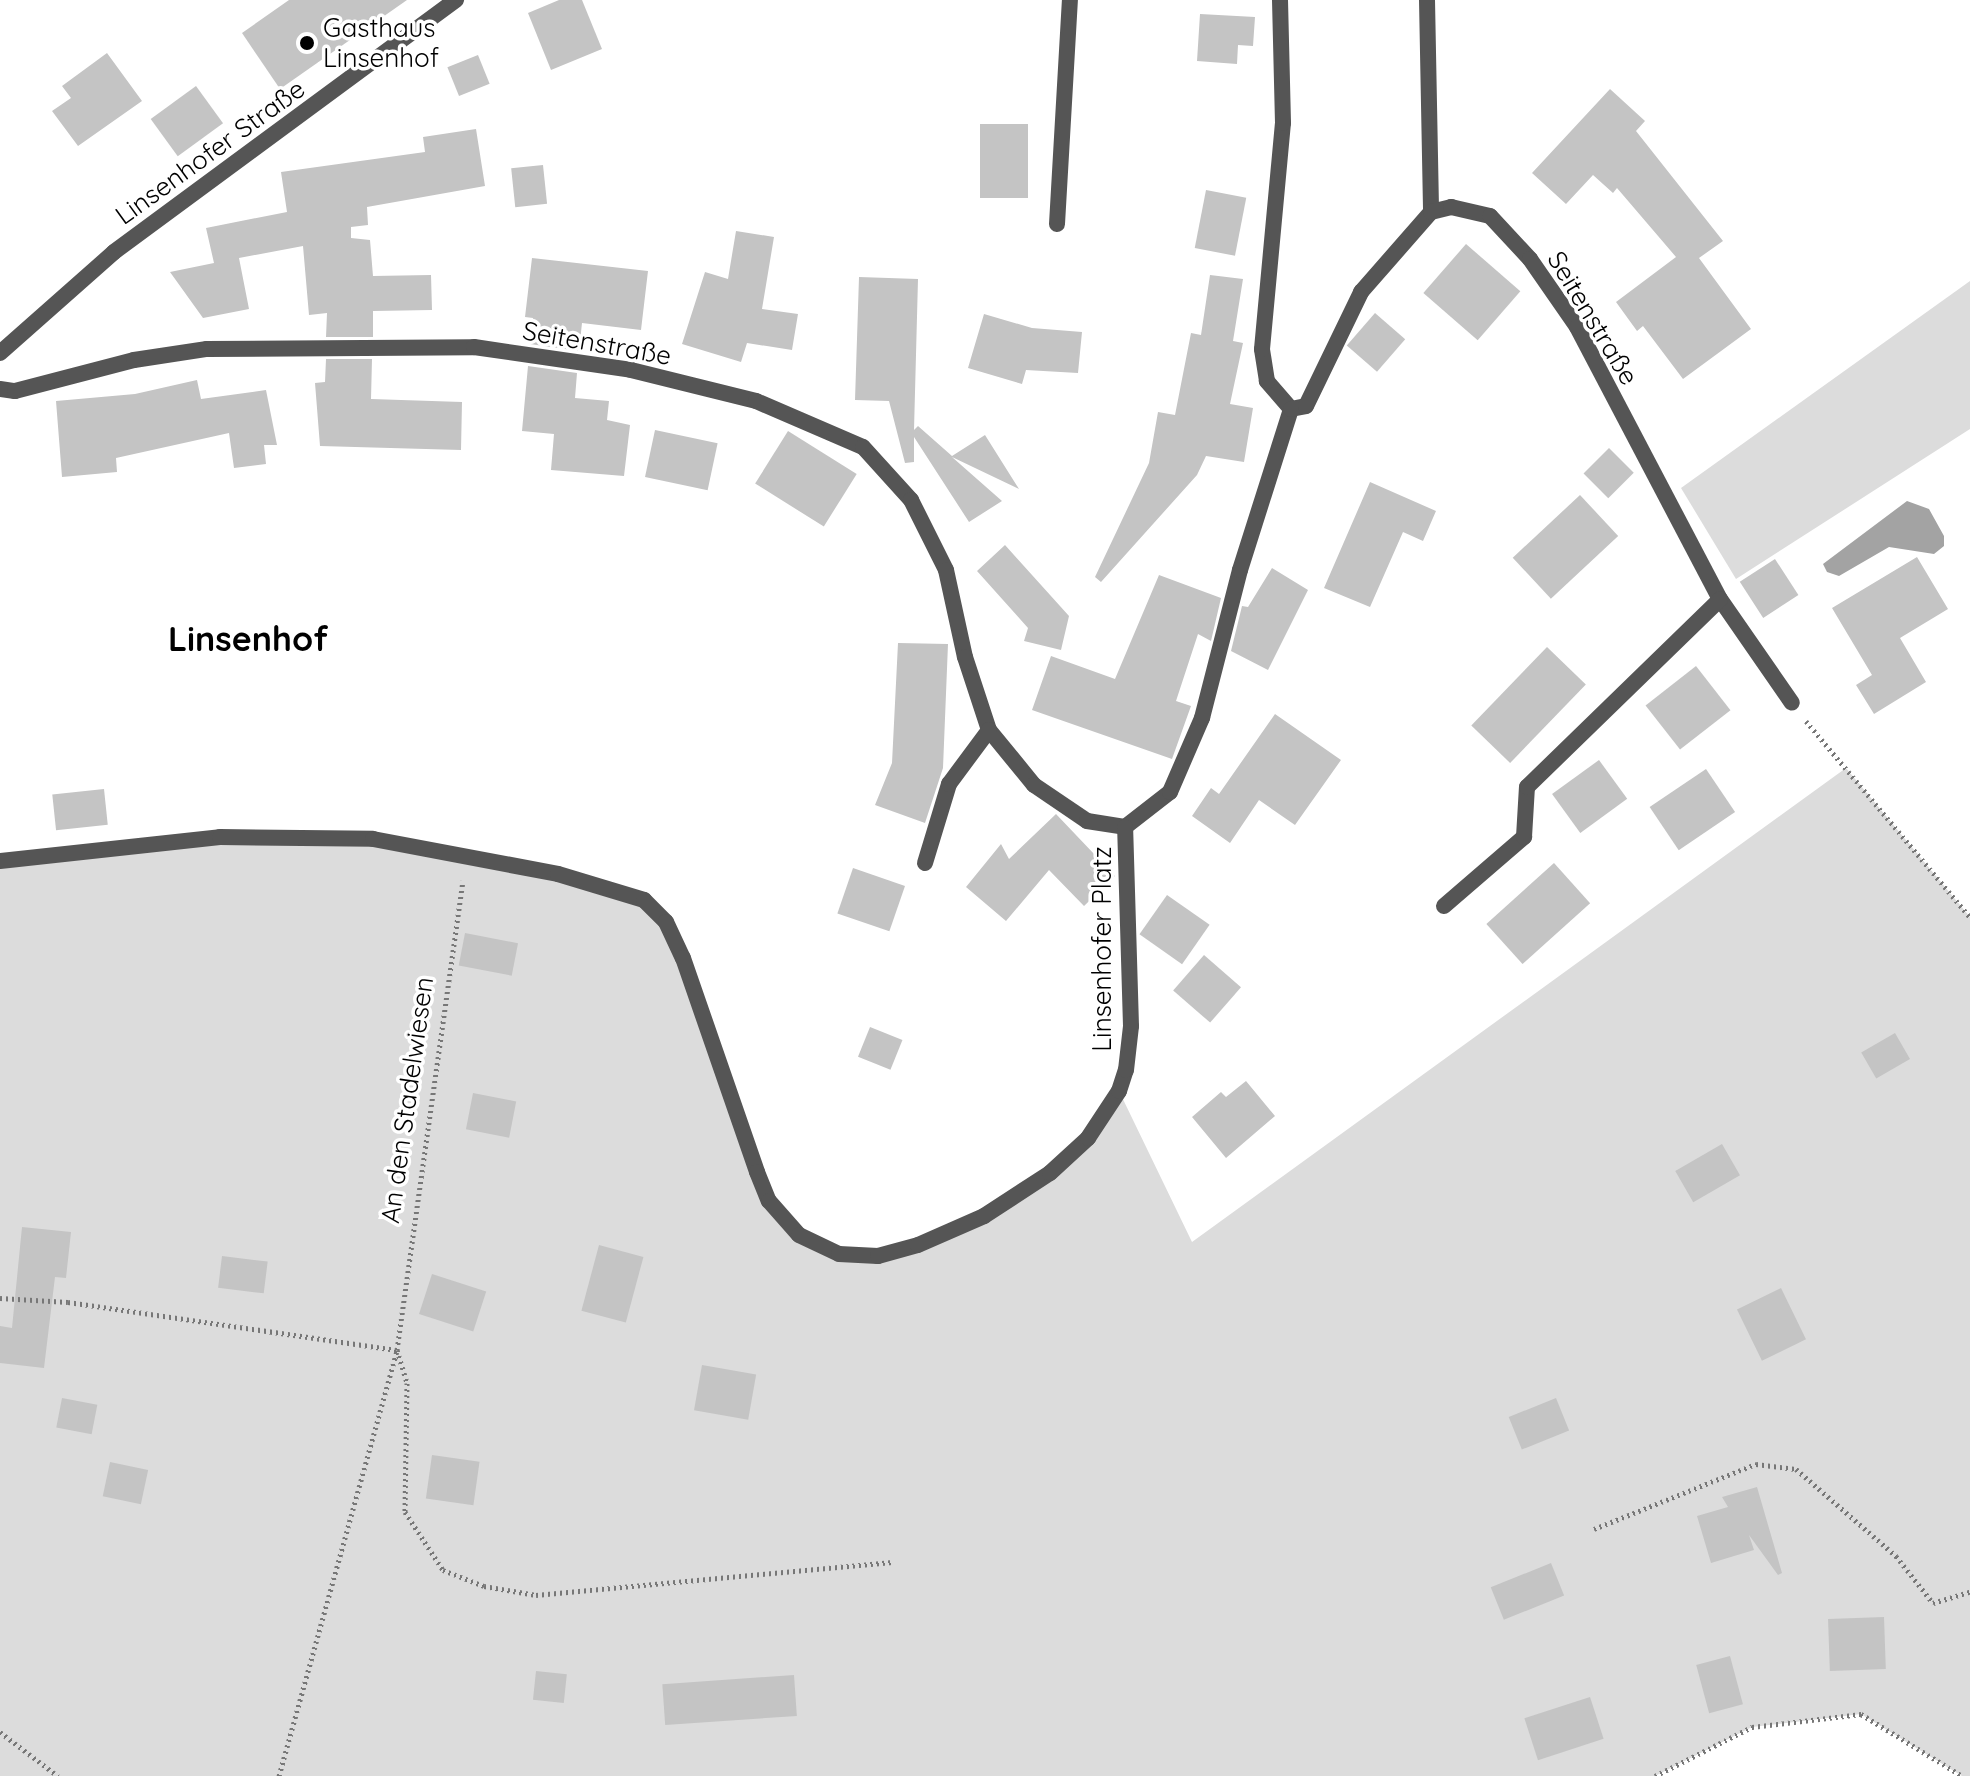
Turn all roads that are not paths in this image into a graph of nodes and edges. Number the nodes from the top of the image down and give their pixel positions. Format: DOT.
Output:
graph roads {
  1 [pos="456,0"];
  2 [pos="1070,0"];
  3 [pos="1280,0"];
  4 [pos="1427,0"];
  5 [pos="1431,212"];
  6 [pos="1057,224"];
  7 [pos="0,353"];
  8 [pos="0,389"];
  9 [pos="1291,409"];
  10 [pos="1720,599"];
  11 [pos="1792,703"];
  12 [pos="989,730"];
  13 [pos="1125,827"];
  14 [pos="0,861"];
  15 [pos="925,863"];
  16 [pos="1444,906"];
  1 -- 7 [label="street, Linsenhofer Straße"];
  2 -- 6 [label="street"];
  3 -- 9 [label="street"];
  4 -- 5 [label="street"];
  5 -- 9 [label="street"];
  5 -- 10 [label="street, Seitenstraße"];
  8 -- 12 [label="street, Seitenstraße"];
  9 -- 13 [label="street, Linsenhofer Platz"];
  10 -- 11 [label="street, Seitenstraße"];
  10 -- 16 [label="street"];
  12 -- 13 [label="street, Linsenhofer Platz"];
  12 -- 15 [label="street"];
  13 -- 14 [label="street, Linsenhofer Platz"];
}
